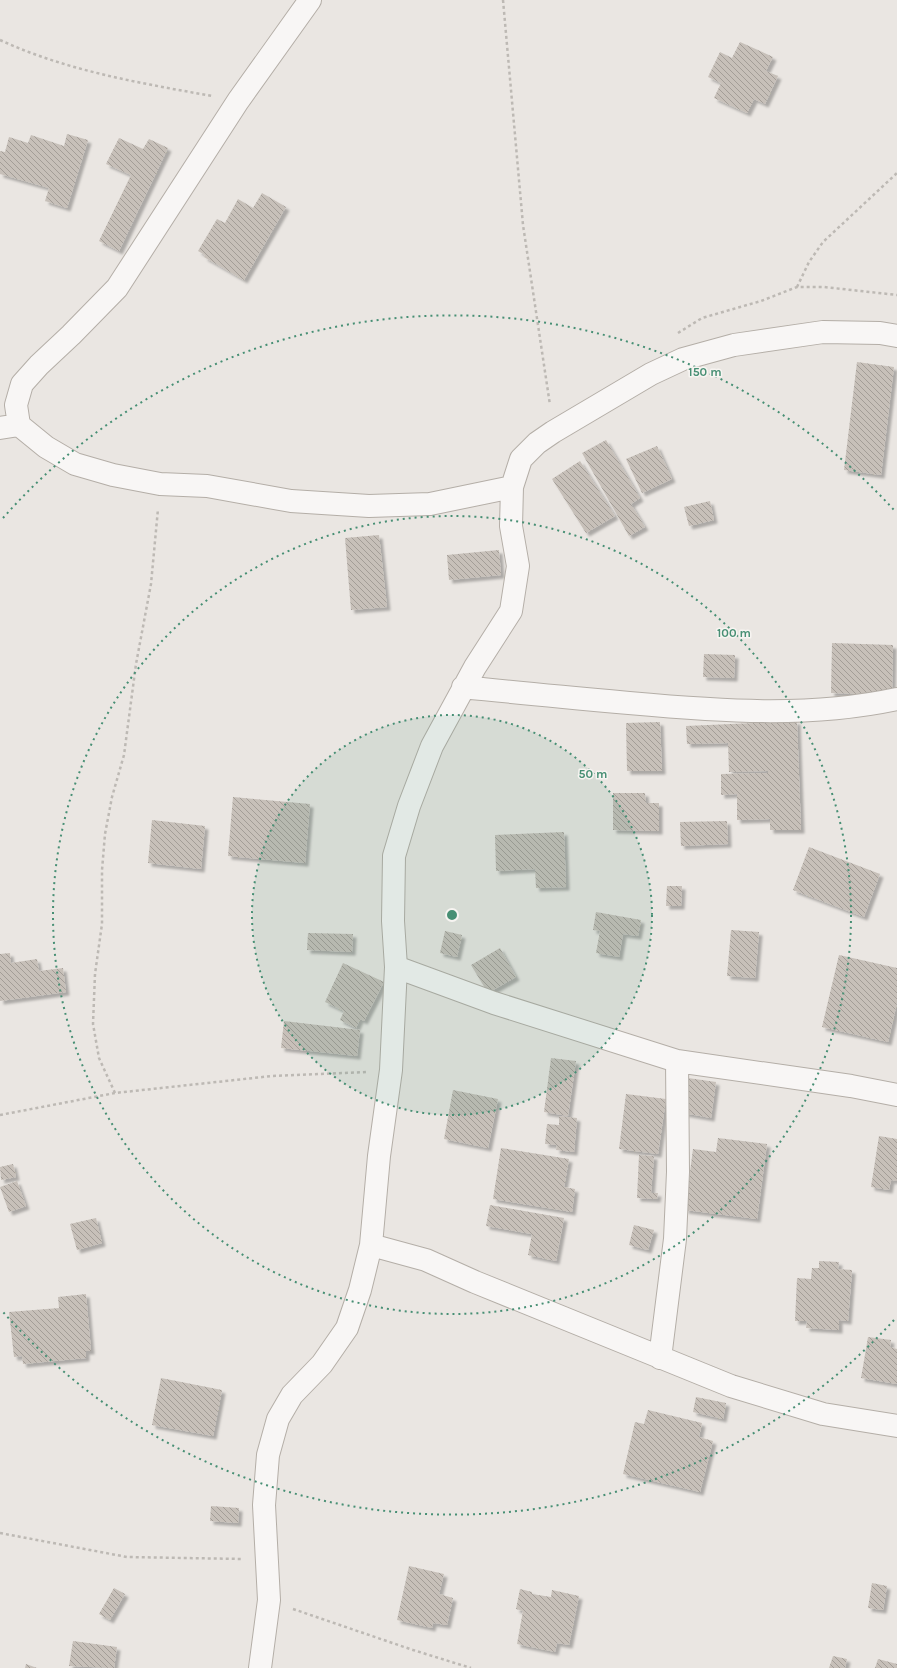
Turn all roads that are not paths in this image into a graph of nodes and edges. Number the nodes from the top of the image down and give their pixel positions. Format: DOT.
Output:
graph roads {
  1 [pos="310,0"];
  2 [pos="897,336"];
  3 [pos="10,426"];
  4 [pos="512,487"];
  5 [pos="463,688"];
  6 [pos="897,699"];
  7 [pos="396,967"];
  8 [pos="677,1061"];
  9 [pos="897,1095"];
  10 [pos="371,1245"];
  11 [pos="660,1358"];
  12 [pos="897,1426"];
  13 [pos="260,1668"];
  1 -- 3 [label="street"];
  2 -- 4 [label="street"];
  3 -- 4 [label="street"];
  4 -- 5 [label="street"];
  5 -- 6 [label="street"];
  5 -- 7 [label="street"];
  7 -- 8 [label="street"];
  7 -- 10 [label="street"];
  8 -- 9 [label="street"];
  8 -- 11 [label="street"];
  10 -- 11 [label="street"];
  10 -- 13 [label="street"];
  11 -- 12 [label="street"];
}
